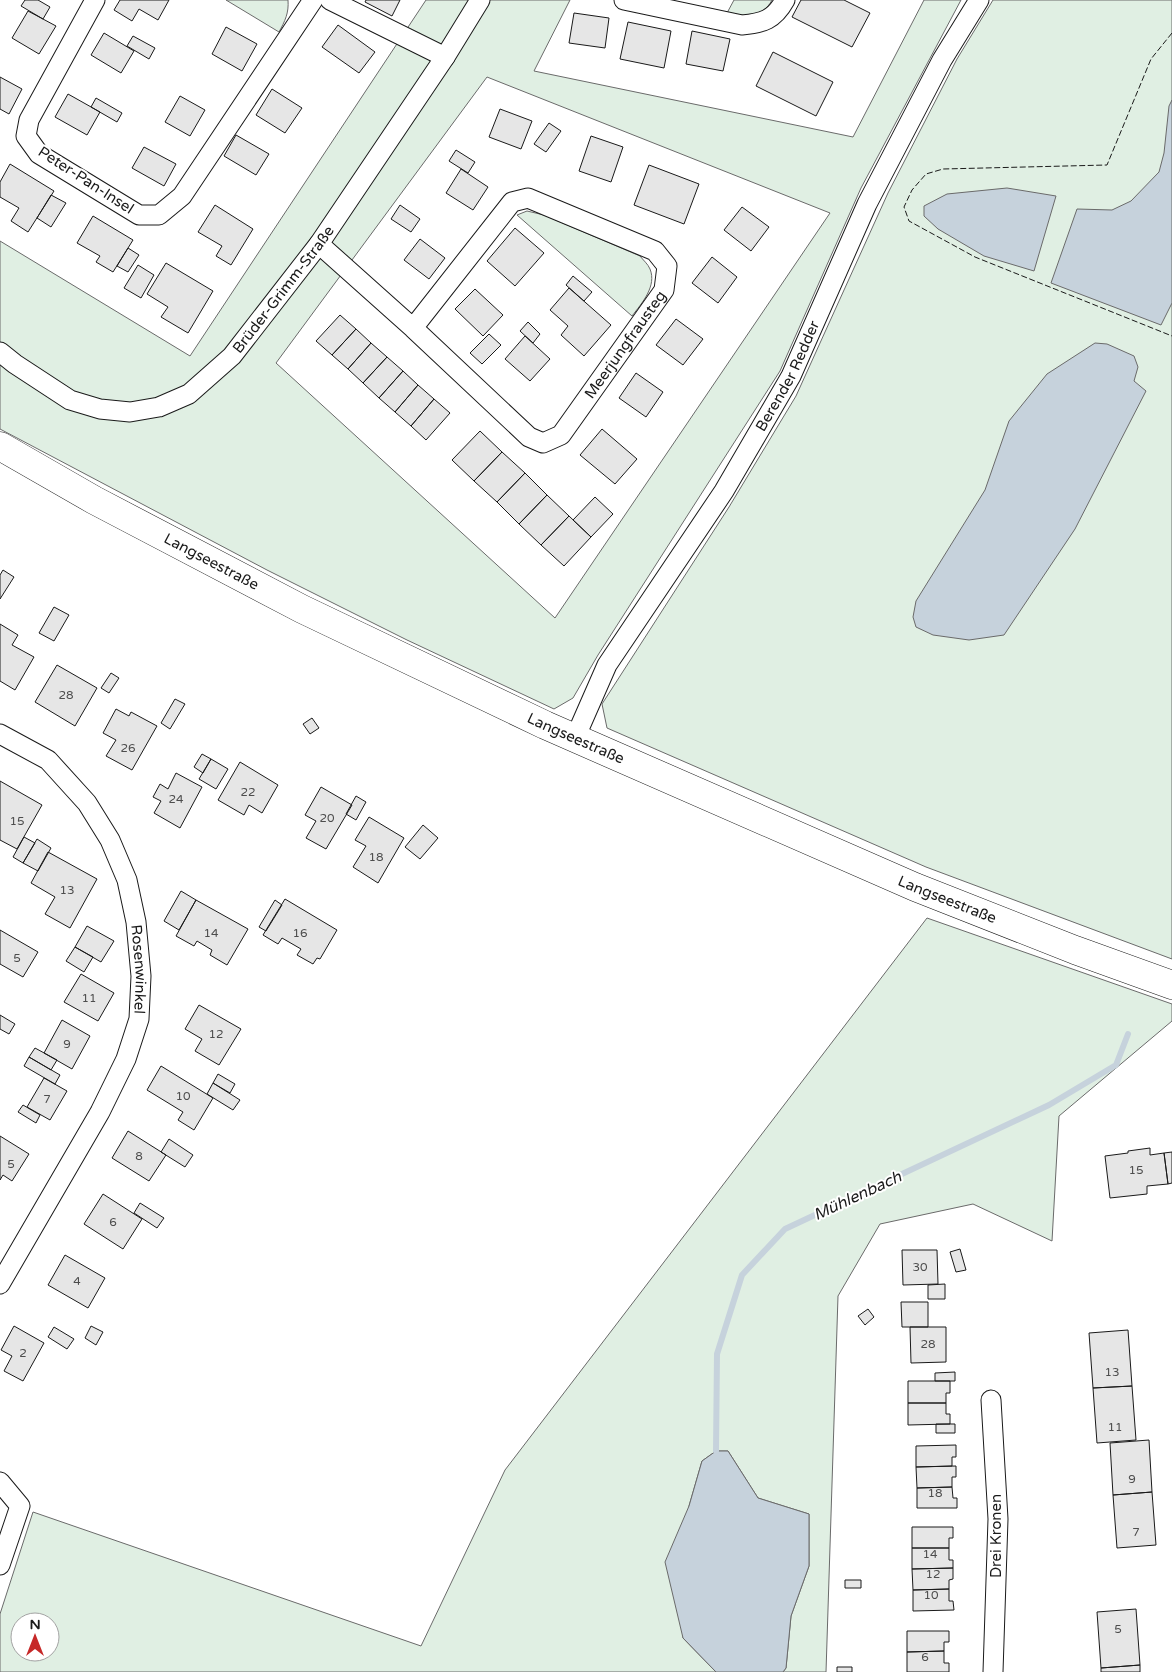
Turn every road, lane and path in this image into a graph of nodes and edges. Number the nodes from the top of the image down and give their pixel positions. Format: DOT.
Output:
graph roads {
  1 [pos="95,0"];
  2 [pos="313,0"];
  3 [pos="330,0"];
  4 [pos="480,0"];
  5 [pos="624,0"];
  6 [pos="785,0"];
  7 [pos="979,0"];
  8 [pos="445,57"];
  9 [pos="319,244"];
  10 [pos="413,328"];
  11 [pos="0,352"];
  12 [pos="0,446"];
  13 [pos="0,734"];
  14 [pos="575,738"];
  15 [pos="1172,985"];
  16 [pos="0,1284"];
  17 [pos="991,1400"];
  18 [pos="0,1482"];
  19 [pos="0,1565"];
  20 [pos="993,1672"];
  1 -- 2 [label="street, Peter-Pan-Insel"];
  3 -- 8 [label="street"];
  4 -- 8 [label="street, Brüder-Grimm-Straße"];
  5 -- 6 [label="street"];
  7 -- 14 [label="street, Berender Redder"];
  8 -- 9 [label="street, Brüder-Grimm-Straße"];
  9 -- 10 [label="street, Meerjungfrausteg"];
  9 -- 11 [label="street, Brüder-Grimm-Straße"];
  10 -- 10 [label="street, Meerjungfrausteg"];
  12 -- 14 [label="street, Langseestraße"];
  13 -- 16 [label="street, Rosenwinkel"];
  14 -- 15 [label="street, Langseestraße"];
  17 -- 20 [label="street, Drei Kronen"];
  18 -- 19 [label="street"];
}
